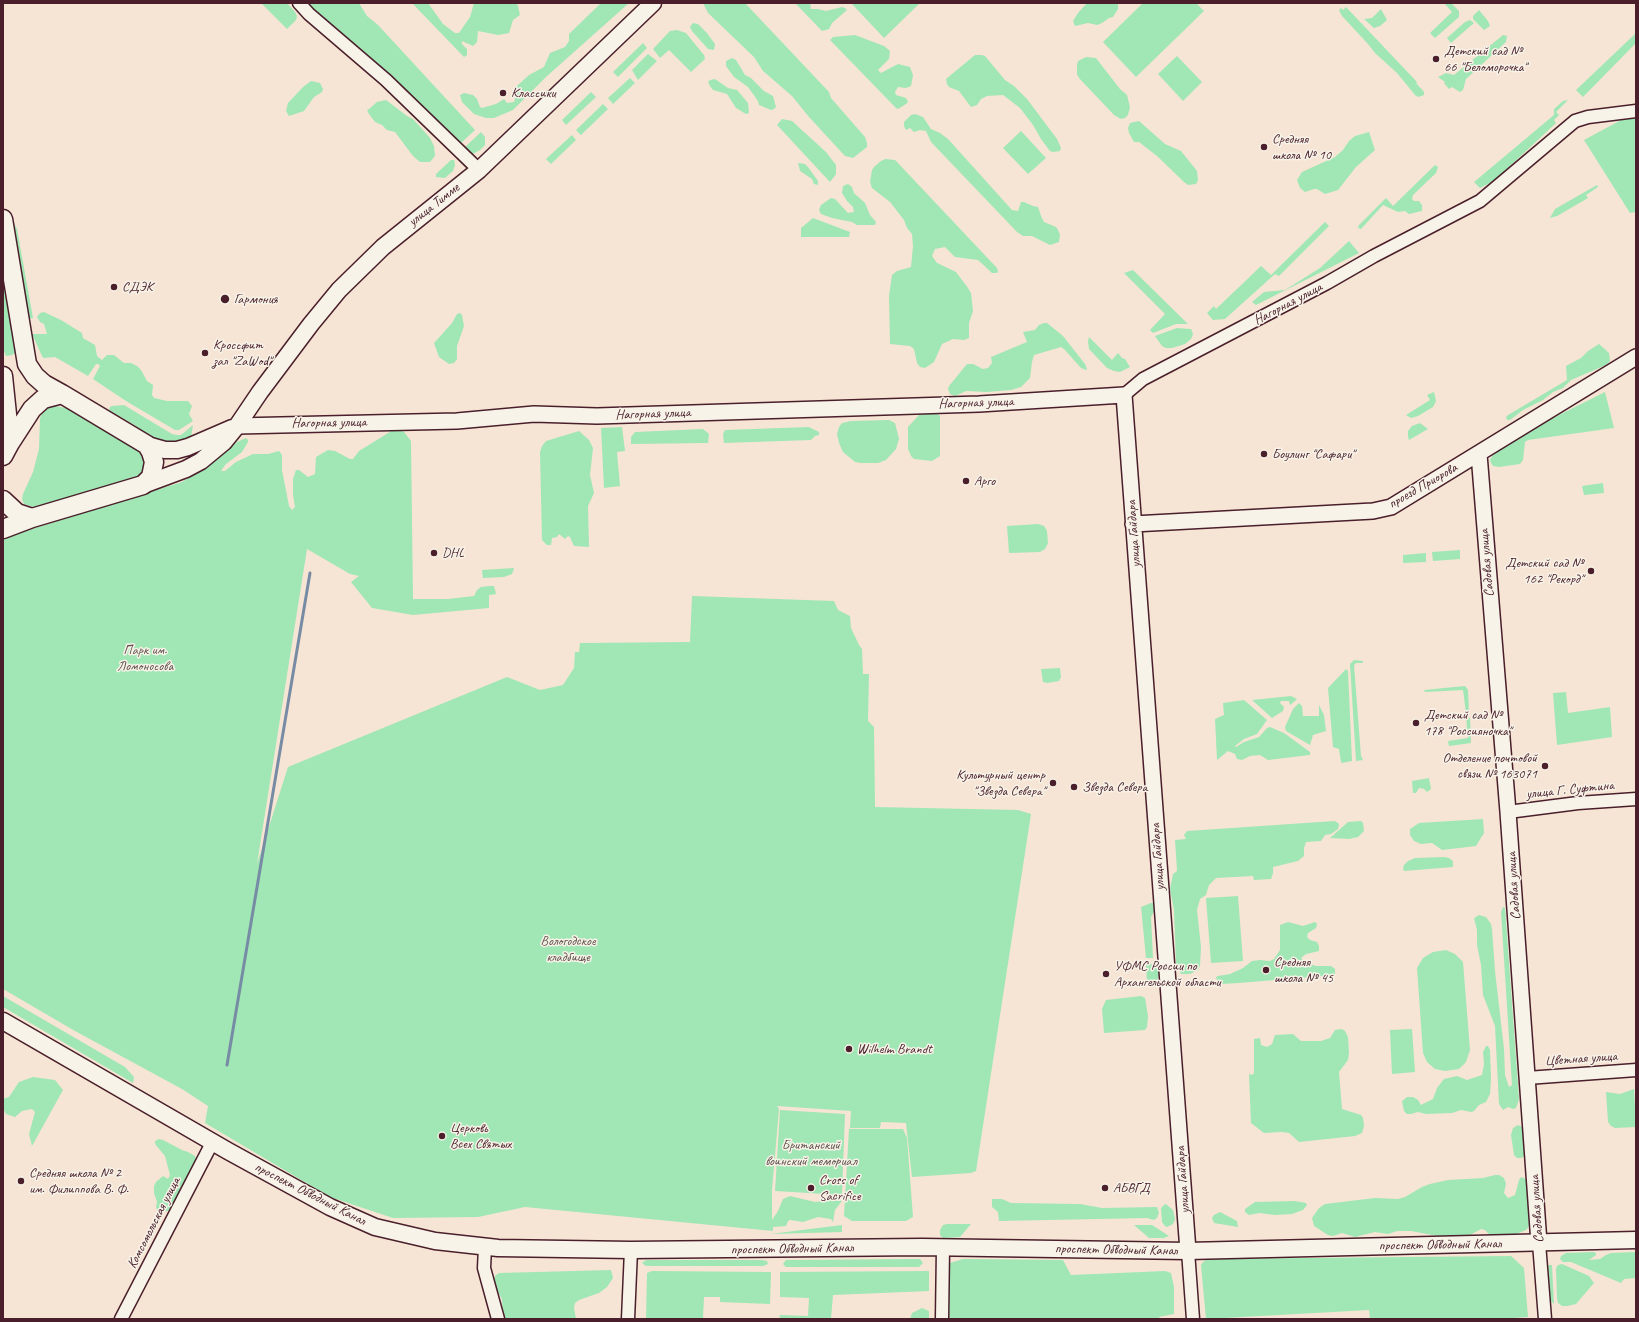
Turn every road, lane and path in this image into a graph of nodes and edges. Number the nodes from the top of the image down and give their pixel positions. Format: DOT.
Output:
graph roads {
  1 [pos="299,3"];
  2 [pos="653,3"];
  3 [pos="1636,111"];
  4 [pos="479,170"];
  5 [pos="3,219"];
  6 [pos="1636,357"];
  7 [pos="3,376"];
  8 [pos="62,394"];
  9 [pos="1124,395"];
  10 [pos="237,426"];
  11 [pos="147,445"];
  12 [pos="6,448"];
  13 [pos="1479,454"];
  14 [pos="143,485"];
  15 [pos="3,500"];
  16 [pos="32,518"];
  17 [pos="1133,524"];
  18 [pos="3,529"];
  19 [pos="1636,799"];
  20 [pos="1508,812"];
  21 [pos="3,1021"];
  22 [pos="1636,1070"];
  23 [pos="1527,1078"];
  24 [pos="213,1141"];
  25 [pos="1636,1240"];
  26 [pos="1539,1243"];
  27 [pos="485,1247"];
  28 [pos="943,1248"];
  29 [pos="631,1250"];
  30 [pos="1188,1251"];
  31 [pos="121,1319"];
  32 [pos="498,1319"];
  33 [pos="628,1319"];
  34 [pos="942,1319"];
  35 [pos="1193,1319"];
  36 [pos="1545,1319"];
  1 -- 4 [label="street"];
  2 -- 4 [label="main road, улица Тимме"];
  3 -- 9 [label="street, Нагорная улица"];
  4 -- 10 [label="main road, улица Тимме"];
  5 -- 8 [label="main road"];
  6 -- 13 [label="street, проезд Приорова"];
  7 -- 12 [label="main road"];
  8 -- 11 [label="main road"];
  8 -- 12 [label="main road"];
  9 -- 10 [label="street, Нагорная улица"];
  9 -- 17 [label="street, улица Гайдара"];
  10 -- 11 [label="main road"];
  10 -- 14 [label="main road, улица Тимме"];
  11 -- 14 [label="main road"];
  13 -- 17 [label="street, проезд Приорова"];
  13 -- 20 [label="street, Садовая улица"];
  14 -- 16 [label="main road"];
  15 -- 16 [label="main road"];
  16 -- 18 [label="main road"];
  17 -- 30 [label="street, улица Гайдара"];
  19 -- 20 [label="street, улица Г. Суфтина"];
  20 -- 23 [label="street, Садовая улица"];
  21 -- 24 [label="main road, проспект Обводный Канал"];
  22 -- 23 [label="street, Цветная улица"];
  23 -- 26 [label="street, Садовая улица"];
  24 -- 27 [label="main road, проспект Обводный Канал"];
  24 -- 31 [label="street, Комсомольская улица"];
  25 -- 26 [label="main road, проспект Обводный Канал"];
  26 -- 30 [label="main road, проспект Обводный Канал"];
  26 -- 36 [label="street, Садовая улица"];
  27 -- 29 [label="main road, проспект Обводный Канал"];
  27 -- 32 [label="street"];
  28 -- 29 [label="main road, проспект Обводный Канал"];
  28 -- 30 [label="main road, проспект Обводный Канал"];
  28 -- 34 [label="street"];
  29 -- 33 [label="street"];
  30 -- 35 [label="street, улица Гайдара"];
}
